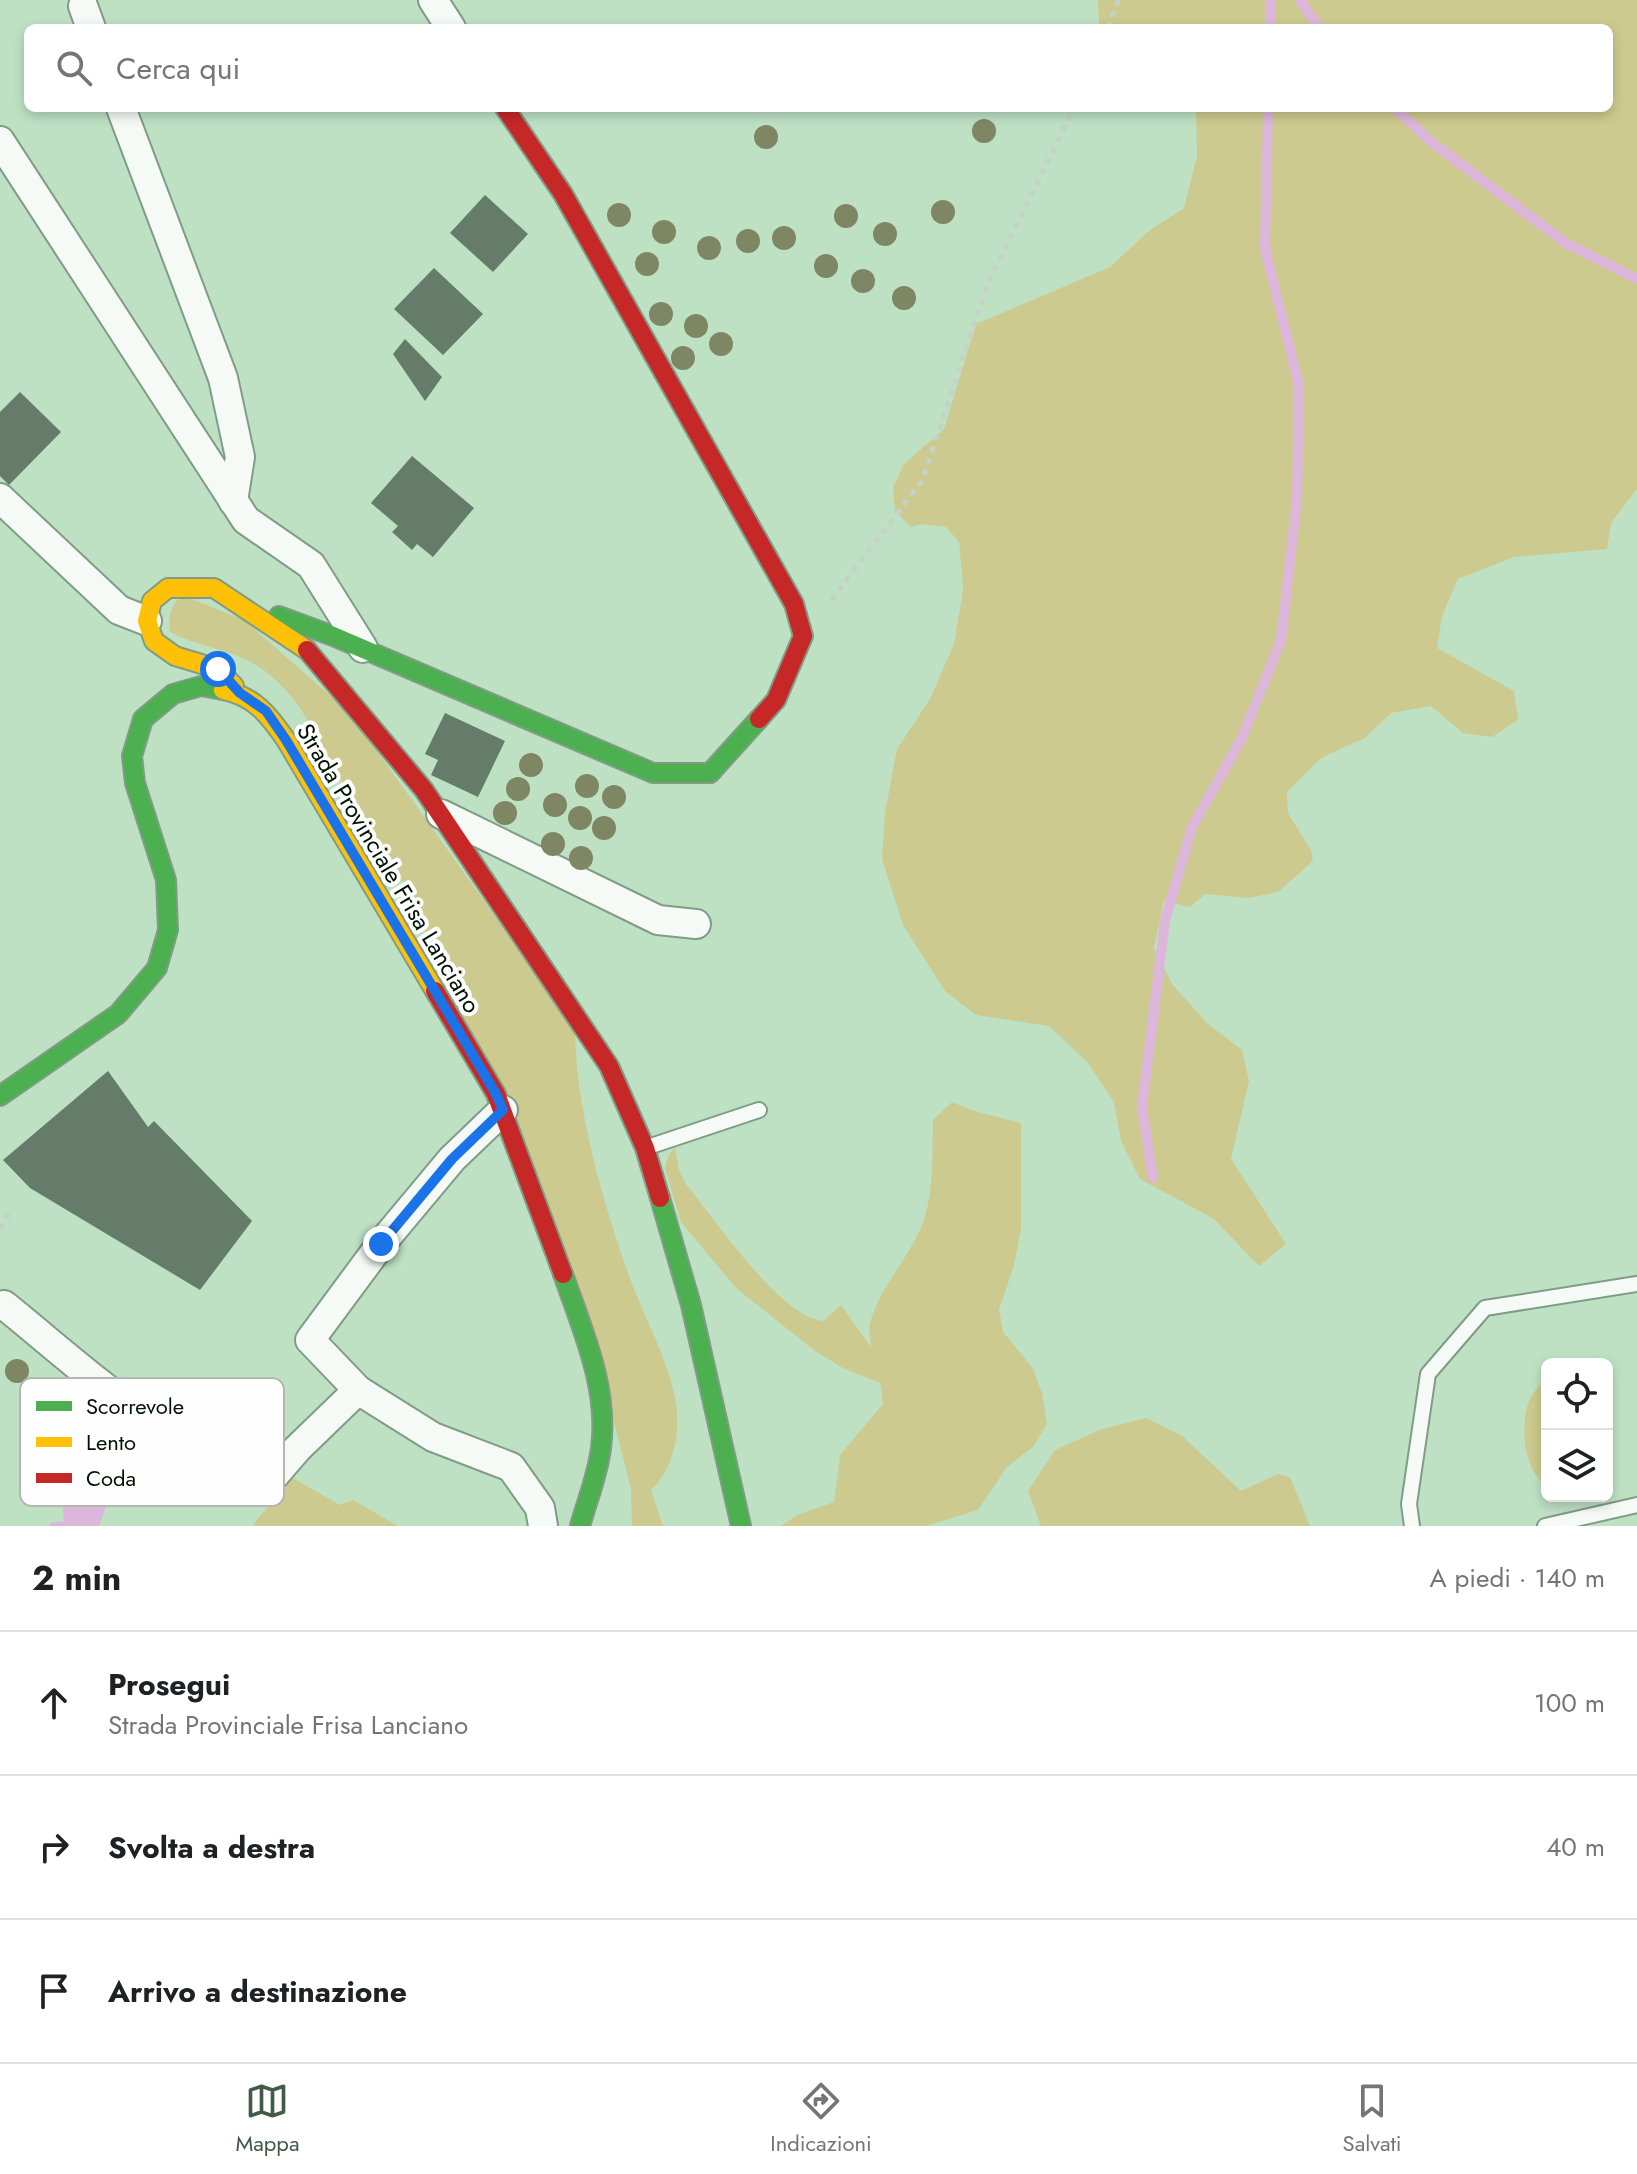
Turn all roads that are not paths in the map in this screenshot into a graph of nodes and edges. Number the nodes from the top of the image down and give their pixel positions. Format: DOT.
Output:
graph roads {
  1 [pos="433,0"];
  2 [pos="448,24"];
  3 [pos="123,112"];
  4 [pos="508,112"];
  5 [pos="0,141"];
  6 [pos="0,498"];
  7 [pos="233,501"];
  8 [pos="235,600"];
  9 [pos="147,621"];
  10 [pos="363,648"];
  11 [pos="240,693"];
  12 [pos="439,813"];
  13 [pos="696,924"];
  14 [pos="0,1096"];
  15 [pos="503,1110"];
  16 [pos="759,1110"];
  17 [pos="645,1148"];
  18 [pos="1637,1284"];
  19 [pos="4,1305"];
  20 [pos="94,1378"];
  21 [pos="358,1390"];
  22 [pos="284,1464"];
  23 [pos="1637,1505"];
  24 [pos="543,1526"];
  25 [pos="580,1526"];
  26 [pos="741,1526"];
  27 [pos="1412,1526"];
  28 [pos="1545,1526"];
  1 -- 2 [label="street"];
  3 -- 7 [label="street"];
  4 -- 10 [label="street"];
  5 -- 7 [label="street"];
  6 -- 9 [label="street"];
  7 -- 10 [label="street"];
  8 -- 9 [label="street"];
  8 -- 10 [label="street"];
  8 -- 12 [label="street"];
  9 -- 11 [label="street"];
  11 -- 14 [label="street, Strada Provinciale Frisa Lanciano"];
  11 -- 15 [label="street, Strada Provinciale Frisa Lanciano"];
  12 -- 13 [label="street"];
  12 -- 17 [label="street"];
  15 -- 21 [label="street"];
  15 -- 25 [label="street, Strada Provinciale Frisa Lanciano"];
  16 -- 17 [label="lane"];
  17 -- 26 [label="street"];
  18 -- 27 [label="lane"];
  19 -- 20 [label="street"];
  21 -- 22 [label="street"];
  21 -- 24 [label="street"];
  23 -- 28 [label="lane"];
}
